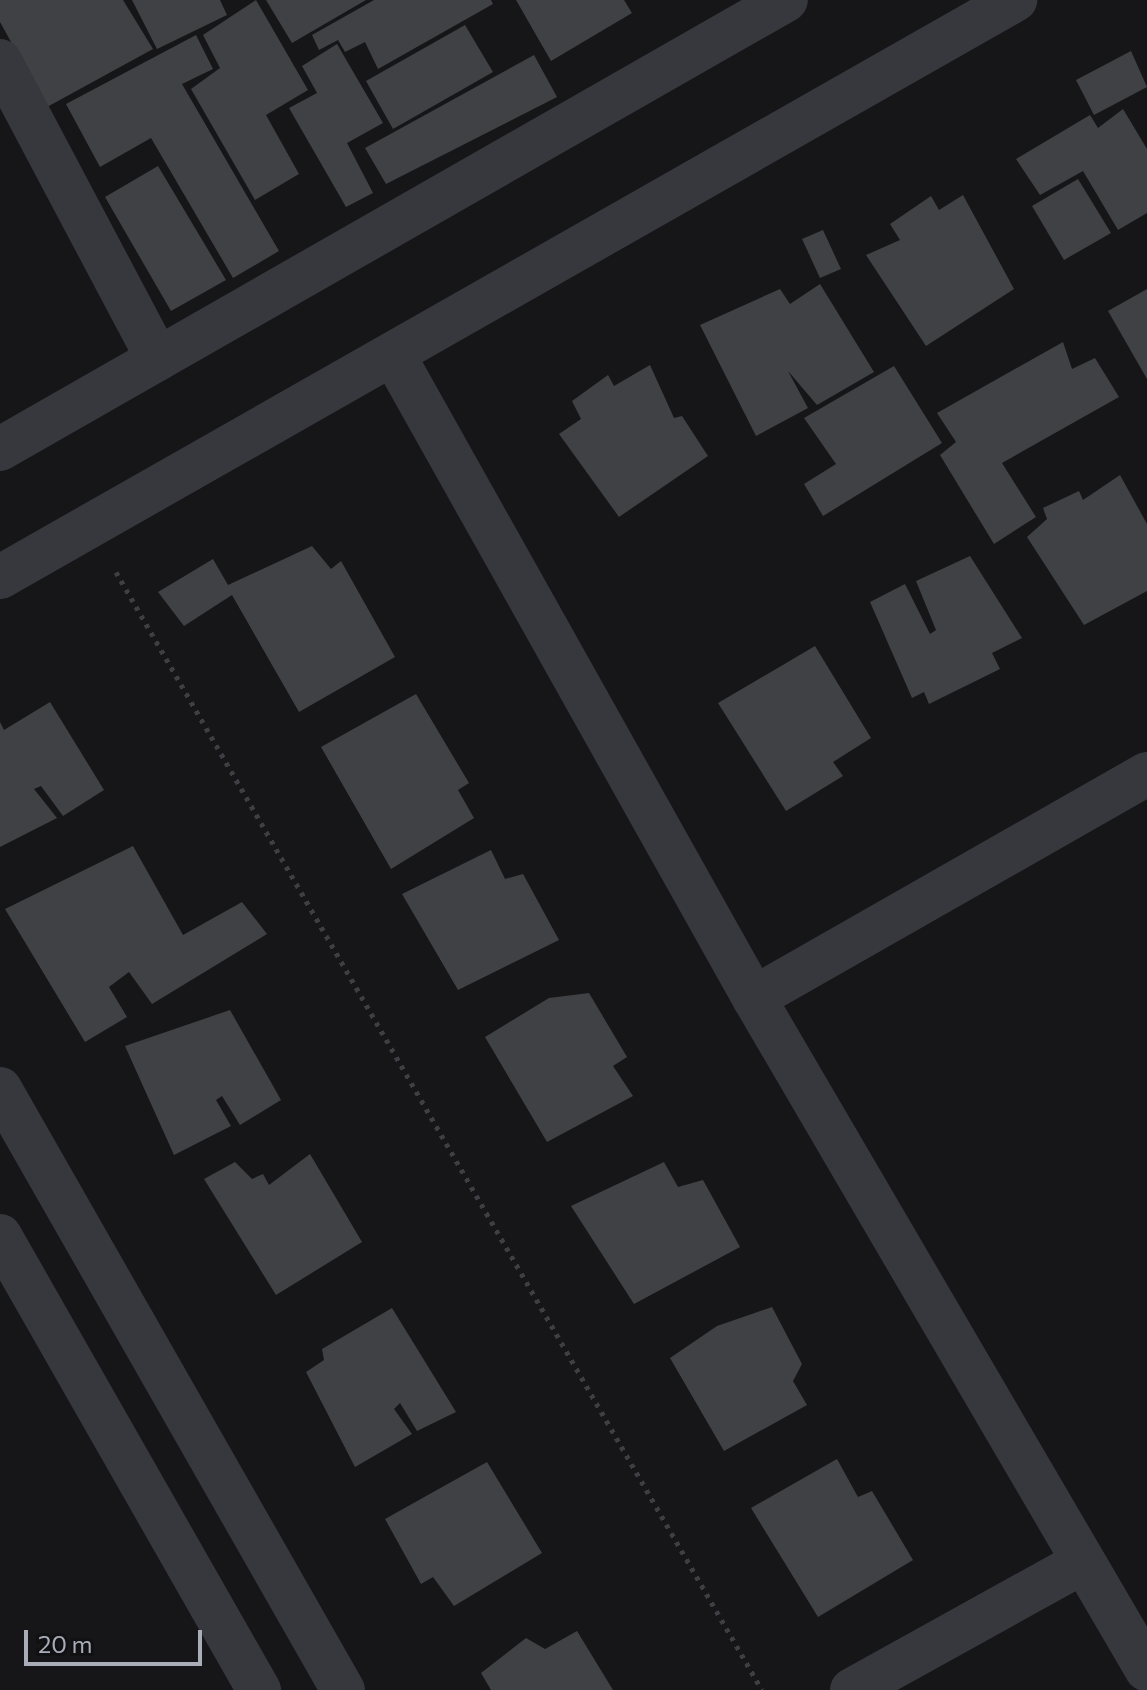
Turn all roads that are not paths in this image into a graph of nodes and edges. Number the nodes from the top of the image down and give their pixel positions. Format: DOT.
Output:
graph roads {
  1 [pos="786,0"];
  2 [pos="1015,0"];
  3 [pos="0,61"];
  4 [pos="394,356"];
  5 [pos="158,359"];
  6 [pos="0,449"];
  7 [pos="0,577"];
  8 [pos="1147,774"];
  9 [pos="754,998"];
  10 [pos="0,1089"];
  11 [pos="0,1236"];
  12 [pos="1079,1564"];
  13 [pos="1147,1670"];
  14 [pos="259,1690"];
  15 [pos="343,1690"];
  16 [pos="852,1690"];
  1 -- 5 [label="street"];
  2 -- 4 [label="street"];
  3 -- 5 [label="street"];
  4 -- 7 [label="street"];
  4 -- 9 [label="street"];
  5 -- 6 [label="street"];
  8 -- 9 [label="street"];
  9 -- 12 [label="street"];
  10 -- 15 [label="street"];
  11 -- 14 [label="street"];
  12 -- 13 [label="street"];
  12 -- 16 [label="street"];
}
